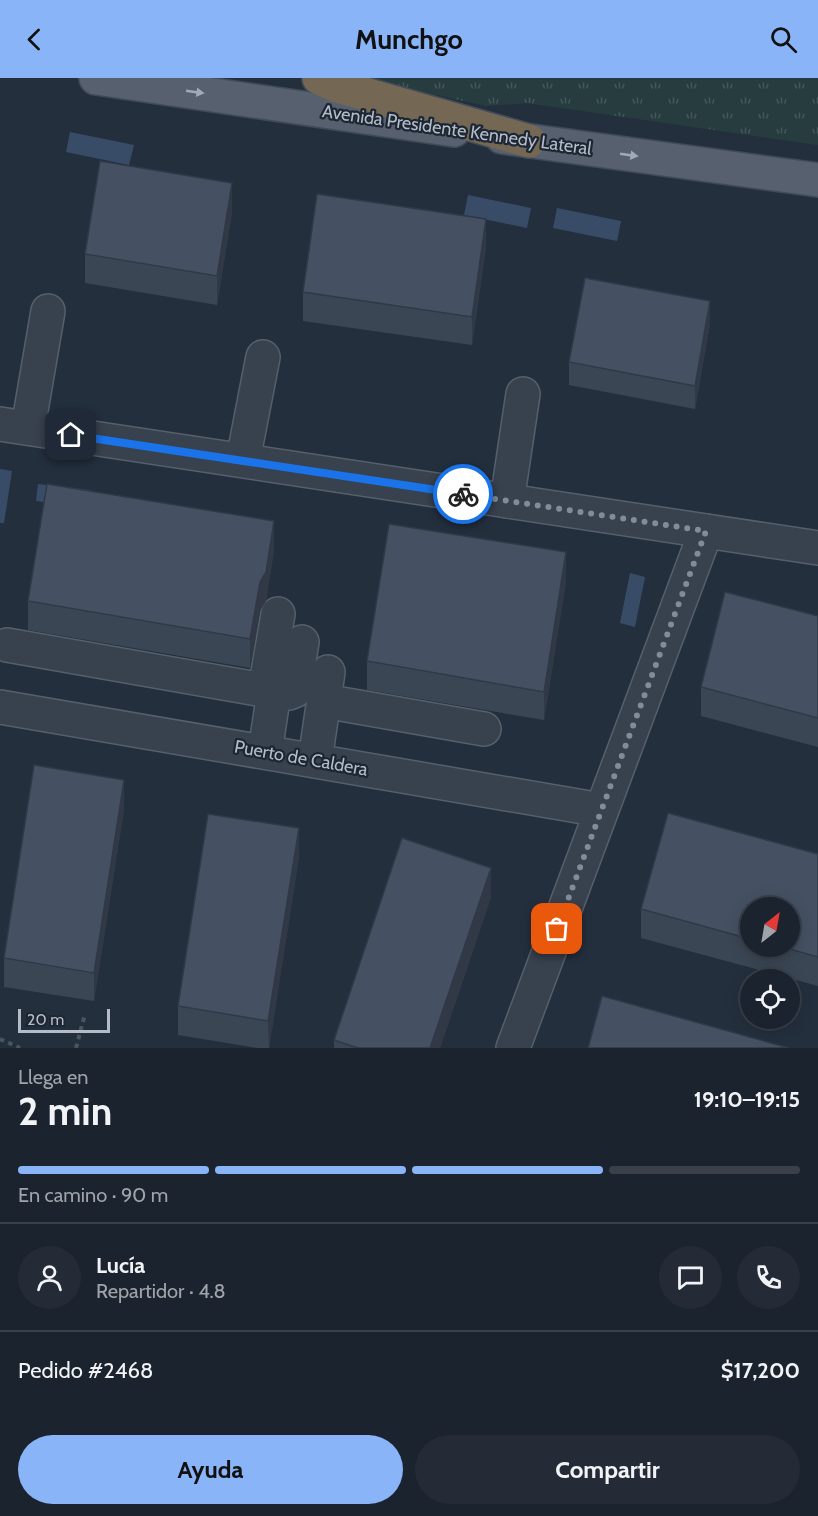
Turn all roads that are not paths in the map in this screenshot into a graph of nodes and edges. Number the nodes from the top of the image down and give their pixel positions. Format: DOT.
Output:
graph roads {
  1 [pos="96,78"];
  2 [pos="318,78"];
  3 [pos="529,141"];
  4 [pos="818,180"];
  5 [pos="48,311"];
  6 [pos="263,357"];
  7 [pos="524,394"];
  8 [pos="14,426"];
  9 [pos="243,460"];
  10 [pos="507,501"];
  11 [pos="706,531"];
  12 [pos="818,548"];
  13 [pos="278,614"];
  14 [pos="302,642"];
  15 [pos="7,645"];
  16 [pos="274,692"];
  17 [pos="0,707"];
  18 [pos="484,729"];
  19 [pos="265,752"];
  20 [pos="315,760"];
  21 [pos="602,810"];
  22 [pos="513,1048"];
  1 -- 3 [label="main road, Avenida Presidente Kennedy Lateral, one-way"];
  2 -- 3 [label="highway"];
  3 -- 4 [label="main road, Avenida Presidente Kennedy Lateral, one-way"];
  5 -- 8 [label="street"];
  6 -- 9 [label="street"];
  7 -- 10 [label="street"];
  8 -- 9 [label="street"];
  9 -- 10 [label="street"];
  10 -- 11 [label="street"];
  11 -- 12 [label="street"];
  11 -- 21 [label="street"];
  13 -- 16 [label="street"];
  14 -- 16 [label="street"];
  15 -- 16 [label="street"];
  16 -- 19 [label="street"];
  17 -- 19 [label="street, Puerto de Caldera"];
  18 -- 20 [label="street"];
  19 -- 20 [label="street, Puerto de Caldera"];
  20 -- 21 [label="street, Puerto de Caldera"];
  21 -- 22 [label="street"];
}
